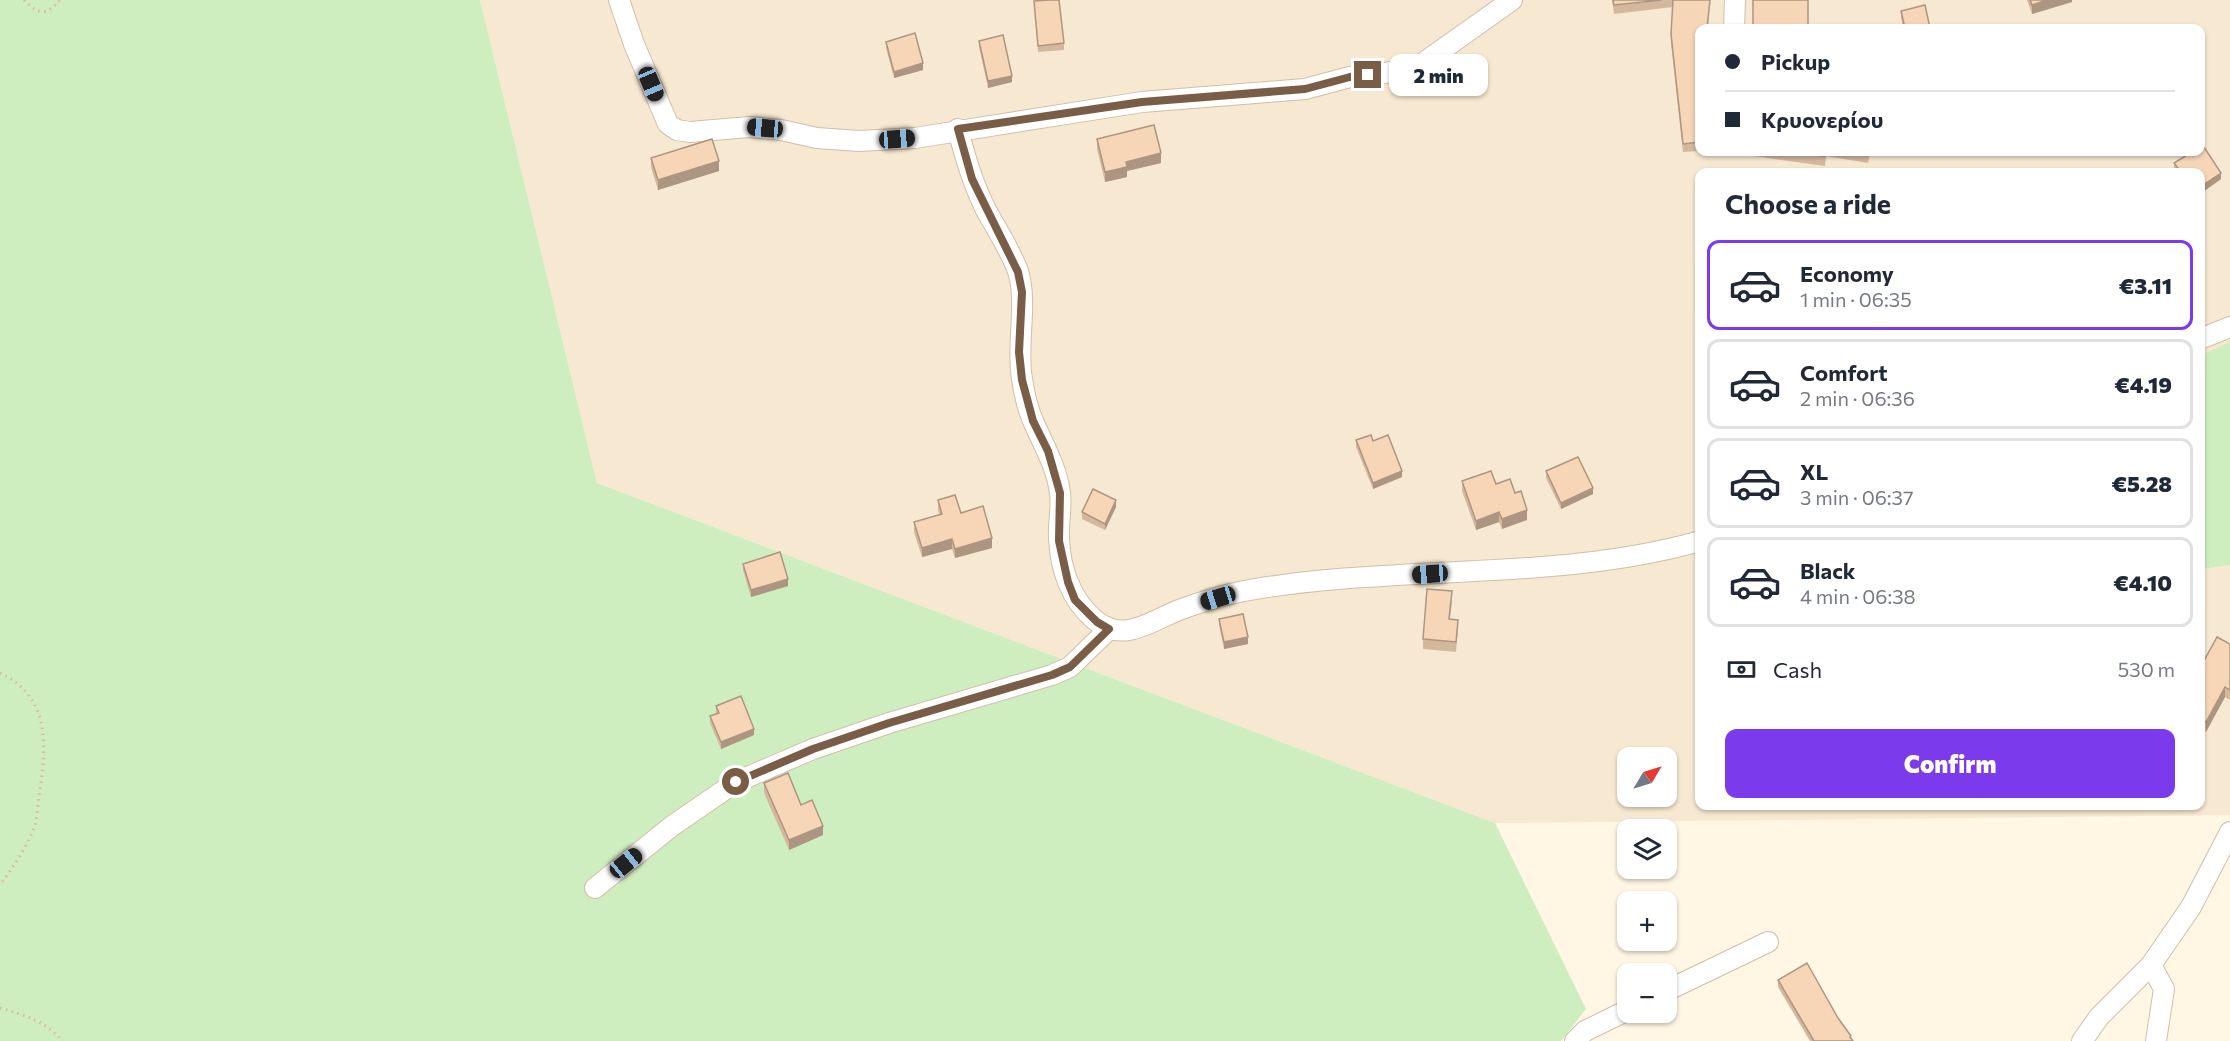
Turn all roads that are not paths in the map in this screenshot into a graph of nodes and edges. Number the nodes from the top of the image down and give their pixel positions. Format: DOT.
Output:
graph roads {
  1 [pos="619,0"];
  2 [pos="1512,0"];
  3 [pos="1735,0"];
  4 [pos="1734,24"];
  5 [pos="958,129"];
  6 [pos="2230,327"];
  7 [pos="2205,337"];
  8 [pos="1695,543"];
  9 [pos="1109,629"];
  10 [pos="2230,832"];
  11 [pos="595,888"];
  12 [pos="1768,942"];
  13 [pos="2151,965"];
  14 [pos="1677,987"];
  15 [pos="1617,1015"];
  16 [pos="1575,1041"];
  17 [pos="2082,1041"];
  18 [pos="2156,1041"];
  1 -- 5 [label="street"];
  2 -- 5 [label="street"];
  3 -- 4 [label="street"];
  5 -- 9 [label="street"];
  6 -- 7 [label="street"];
  8 -- 9 [label="street"];
  9 -- 11 [label="street"];
  10 -- 13 [label="street"];
  12 -- 14 [label="street"];
  13 -- 17 [label="street"];
  13 -- 18 [label="street"];
  15 -- 16 [label="street"];
}
